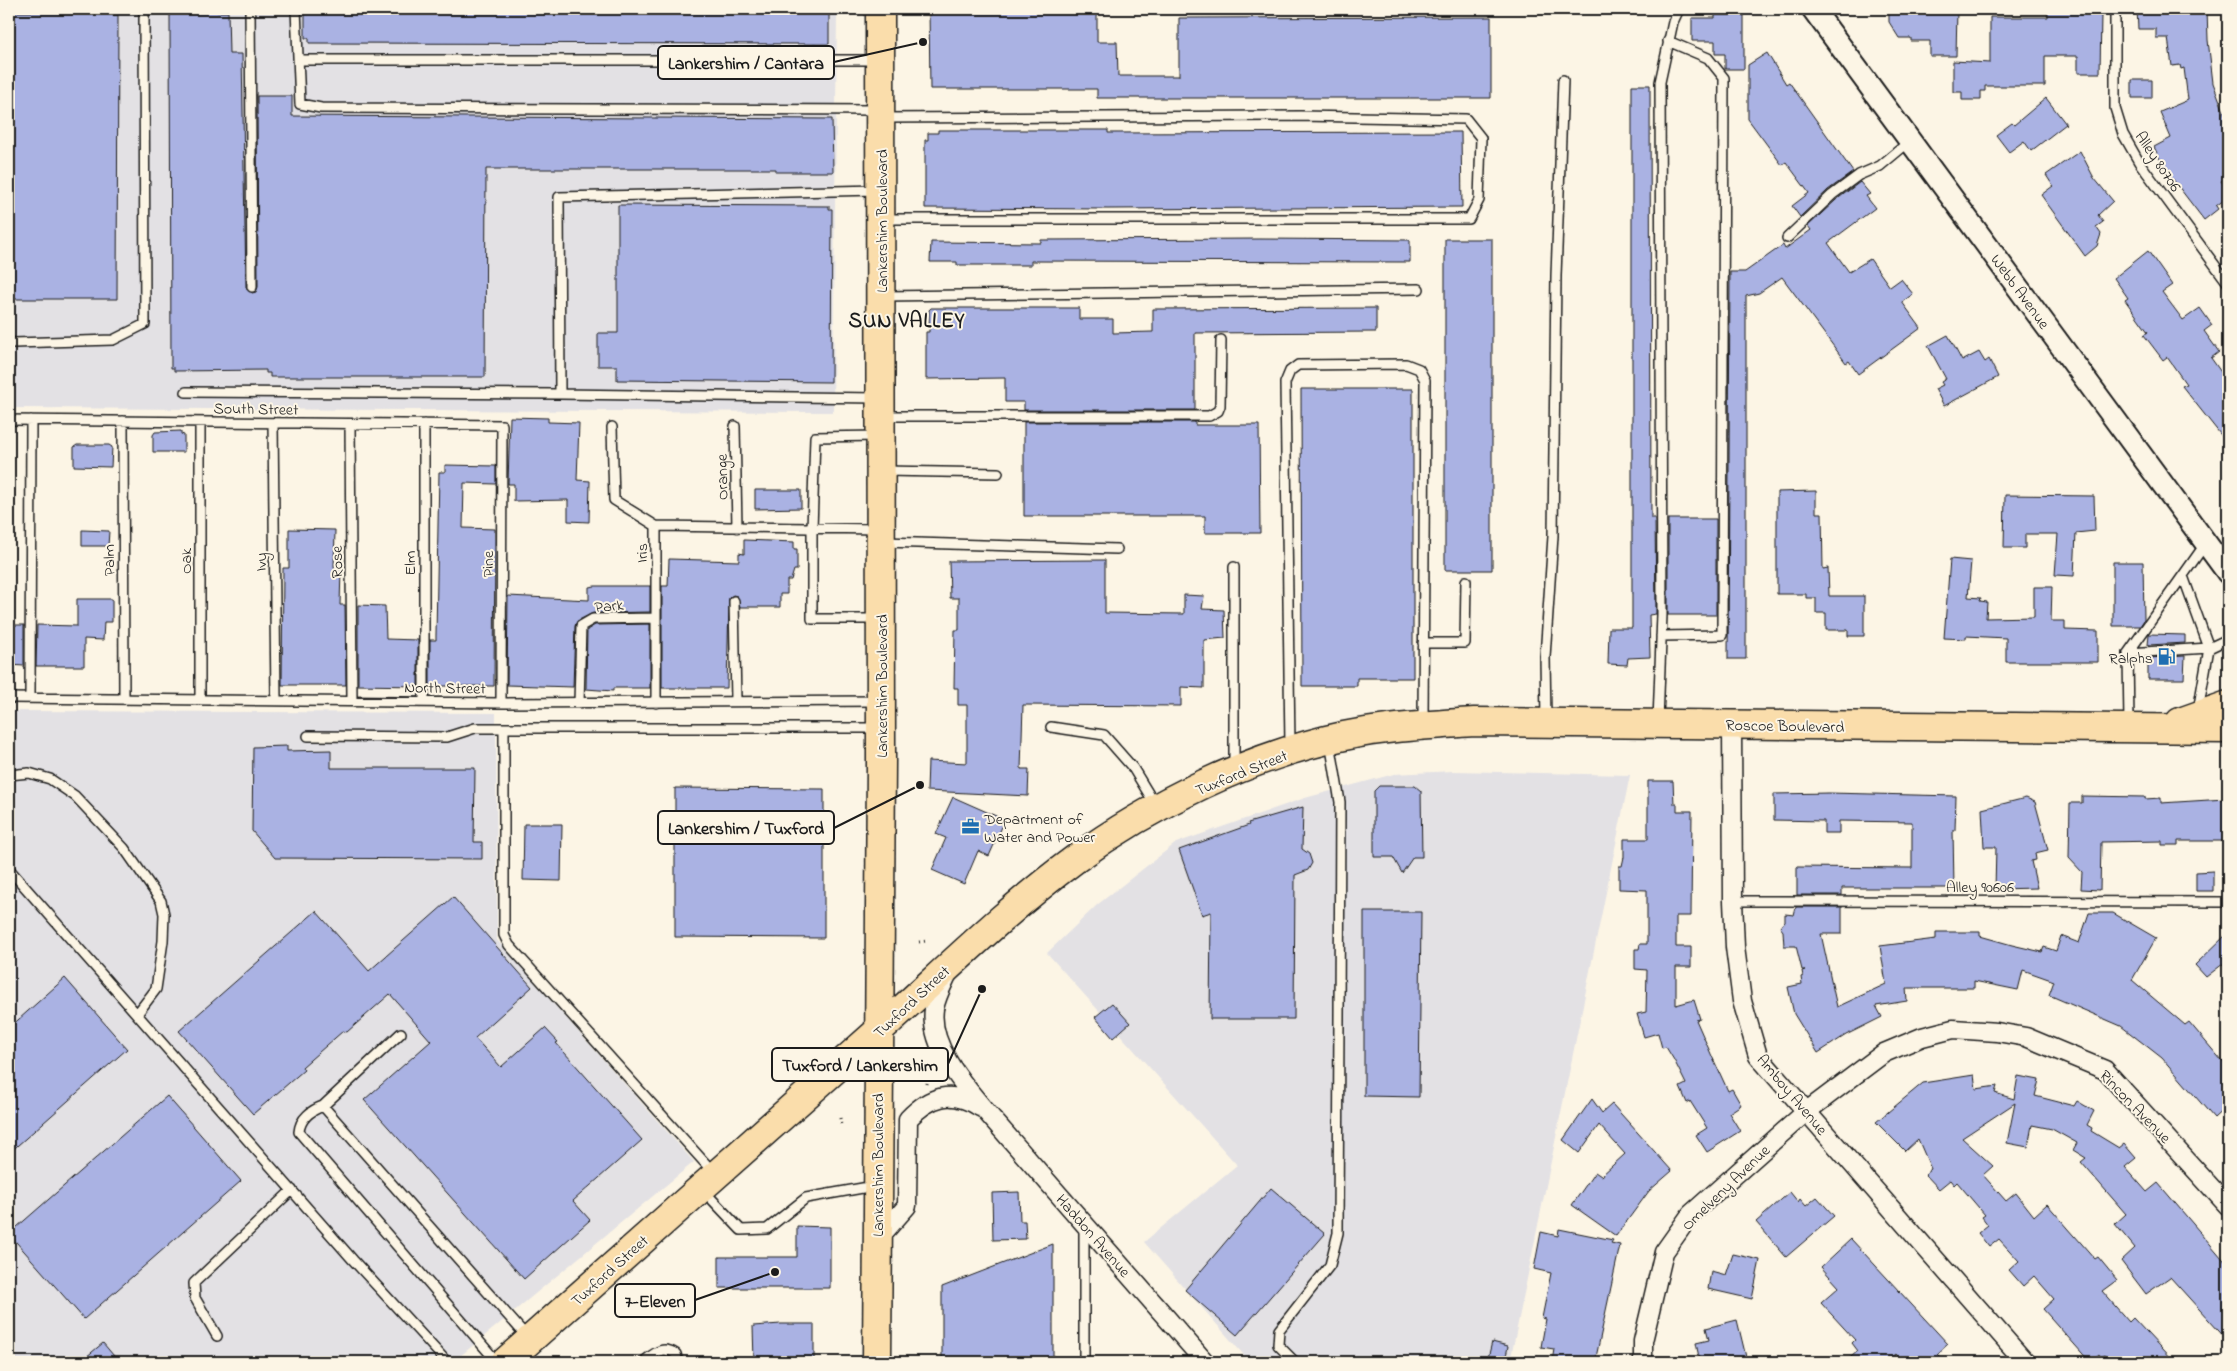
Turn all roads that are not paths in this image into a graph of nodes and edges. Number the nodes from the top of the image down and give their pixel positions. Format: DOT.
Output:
graph roads {
  1 [pos="144,9"];
  2 [pos="250,9"];
  3 [pos="296,9"];
  4 [pos="880,9"];
  5 [pos="1679,9"];
  6 [pos="1813,9"];
  7 [pos="2115,9"];
  8 [pos="1668,41"];
  9 [pos="298,60"];
  10 [pos="880,60"];
  11 [pos="1562,80"];
  12 [pos="881,114"];
  13 [pos="1910,141"];
  14 [pos="881,190"];
  15 [pos="881,219"];
  16 [pos="1787,238"];
  17 [pos="2228,283"];
  18 [pos="252,287"];
  19 [pos="1418,289"];
  20 [pos="881,296"];
  21 [pos="1221,340"];
  22 [pos="9,341"];
  23 [pos="186,392"];
  24 [pos="560,394"];
  25 [pos="881,417"];
  26 [pos="9,420"];
  27 [pos="31,420"];
  28 [pos="123,421"];
  29 [pos="200,422"];
  30 [pos="274,423"];
  31 [pos="350,424"];
  32 [pos="424,424"];
  33 [pos="502,426"];
  34 [pos="735,426"];
  35 [pos="612,427"];
  36 [pos="881,471"];
  37 [pos="998,474"];
  38 [pos="656,526"];
  39 [pos="737,528"];
  40 [pos="812,528"];
  41 [pos="881,535"];
  42 [pos="2206,543"];
  43 [pos="1117,549"];
  44 [pos="1234,567"];
  45 [pos="2228,572"];
  46 [pos="2182,576"];
  47 [pos="1466,580"];
  48 [pos="734,601"];
  49 [pos="656,618"];
  50 [pos="881,619"];
  51 [pos="1661,636"];
  52 [pos="2228,639"];
  53 [pos="1423,643"];
  54 [pos="2209,648"];
  55 [pos="2128,653"];
  56 [pos="9,698"];
  57 [pos="30,698"];
  58 [pos="124,699"];
  59 [pos="200,700"];
  60 [pos="276,700"];
  61 [pos="352,701"];
  62 [pos="424,701"];
  63 [pos="736,701"];
  64 [pos="881,701"];
  65 [pos="579,702"];
  66 [pos="501,703"];
  67 [pos="656,703"];
  68 [pos="2228,705"];
  69 [pos="2197,716"];
  70 [pos="1546,722"];
  71 [pos="1658,724"];
  72 [pos="1732,725"];
  73 [pos="1423,726"];
  74 [pos="1052,727"];
  75 [pos="504,728"];
  76 [pos="881,728"];
  77 [pos="2129,728"];
  78 [pos="2163,728"];
  79 [pos="2228,729"];
  80 [pos="308,736"];
  81 [pos="1336,738"];
  82 [pos="1290,751"];
  83 [pos="1234,772"];
  84 [pos="9,775"];
  85 [pos="1157,808"];
  86 [pos="9,869"];
  87 [pos="1733,900"];
  88 [pos="2228,902"];
  89 [pos="951,964"];
  90 [pos="137,1014"];
  91 [pos="878,1032"];
  92 [pos="401,1033"];
  93 [pos="323,1106"];
  94 [pos="983,1108"];
  95 [pos="1807,1111"];
  96 [pos="708,1182"];
  97 [pos="878,1185"];
  98 [pos="292,1190"];
  99 [pos="2228,1206"];
  100 [pos="1084,1224"];
  101 [pos="878,1240"];
  102 [pos="217,1336"];
  103 [pos="530,1340"];
  104 [pos="447,1362"];
  105 [pos="497,1362"];
  106 [pos="505,1362"];
  107 [pos="643,1362"];
  108 [pos="678,1362"];
  109 [pos="877,1362"];
  110 [pos="1084,1362"];
  111 [pos="1205,1362"];
  112 [pos="1295,1362"];
  113 [pos="1643,1362"];
  114 [pos="2025,1362"];
  1 -- 22 [label="lane"];
  2 -- 18 [label="lane"];
  3 -- 9 [label="lane"];
  4 -- 10 [label="main road, Lankershim Boulevard"];
  5 -- 8 [label="lane"];
  6 -- 13 [label="street, Webb Avenue"];
  7 -- 17 [label="lane, Alley 80706"];
  8 -- 51 [label="lane"];
  8 -- 51 [label="lane"];
  9 -- 10 [label="lane"];
  9 -- 12 [label="lane"];
  10 -- 12 [label="main road, Lankershim Boulevard"];
  11 -- 70 [label="lane"];
  12 -- 14 [label="main road, Lankershim Boulevard"];
  12 -- 15 [label="lane"];
  13 -- 16 [label="lane"];
  13 -- 42 [label="street, Webb Avenue"];
  14 -- 15 [label="main road, Lankershim Boulevard"];
  14 -- 24 [label="lane"];
  15 -- 20 [label="main road, Lankershim Boulevard"];
  19 -- 20 [label="lane"];
  20 -- 25 [label="main road, Lankershim Boulevard"];
  21 -- 25 [label="lane"];
  23 -- 24 [label="lane"];
  24 -- 25 [label="lane"];
  25 -- 36 [label="main road, Lankershim Boulevard"];
  25 -- 40 [label="lane"];
  26 -- 27 [label="lane, South Street"];
  27 -- 28 [label="lane, South Street"];
  27 -- 57 [label="lane"];
  28 -- 29 [label="lane, South Street"];
  28 -- 58 [label="lane, Palm"];
  29 -- 30 [label="lane, South Street"];
  29 -- 59 [label="lane, Oak"];
  30 -- 31 [label="lane, South Street"];
  30 -- 60 [label="lane, Ivy"];
  31 -- 32 [label="lane, South Street"];
  31 -- 61 [label="lane, Rose"];
  32 -- 33 [label="lane, South Street"];
  32 -- 62 [label="lane, Elm"];
  33 -- 66 [label="lane, Pine"];
  34 -- 39 [label="lane, Orange"];
  35 -- 38 [label="lane, Iris"];
  36 -- 37 [label="lane"];
  36 -- 41 [label="main road, Lankershim Boulevard"];
  38 -- 39 [label="lane"];
  38 -- 49 [label="lane, Iris"];
  39 -- 40 [label="lane"];
  40 -- 41 [label="lane"];
  40 -- 50 [label="lane"];
  41 -- 43 [label="lane"];
  41 -- 50 [label="main road, Lankershim Boulevard"];
  42 -- 45 [label="street, Webb Avenue"];
  42 -- 46 [label="lane"];
  44 -- 83 [label="lane"];
  46 -- 54 [label="lane"];
  46 -- 55 [label="lane"];
  47 -- 53 [label="lane"];
  48 -- 63 [label="lane"];
  49 -- 65 [label="lane, Park"];
  49 -- 67 [label="lane, Iris"];
  50 -- 64 [label="main road, Lankershim Boulevard"];
  51 -- 71 [label="lane"];
  52 -- 54 [label="lane"];
  53 -- 73 [label="lane"];
  53 -- 82 [label="lane"];
  54 -- 55 [label="lane"];
  54 -- 69 [label="lane"];
  55 -- 77 [label="lane"];
  56 -- 57 [label="lane, North Street"];
  57 -- 58 [label="lane, North Street"];
  58 -- 59 [label="lane, North Street"];
  59 -- 60 [label="lane, North Street"];
  60 -- 61 [label="lane, North Street"];
  61 -- 62 [label="lane, North Street"];
  62 -- 66 [label="lane, North Street"];
  63 -- 64 [label="lane, North Street"];
  63 -- 67 [label="lane, North Street"];
  64 -- 76 [label="main road, Lankershim Boulevard"];
  65 -- 66 [label="lane, North Street"];
  65 -- 67 [label="lane, North Street"];
  68 -- 69 [label="main road"];
  69 -- 78 [label="main road"];
  70 -- 71 [label="main road, Roscoe Boulevard"];
  70 -- 73 [label="main road, Roscoe Boulevard"];
  71 -- 72 [label="main road, Roscoe Boulevard"];
  72 -- 77 [label="main road, Roscoe Boulevard"];
  72 -- 87 [label="street, Amboy Avenue"];
  73 -- 81 [label="main road, Roscoe Boulevard"];
  74 -- 85 [label="lane"];
  75 -- 76 [label="lane"];
  75 -- 80 [label="lane"];
  75 -- 96 [label="lane"];
  76 -- 91 [label="main road, Lankershim Boulevard"];
  77 -- 78 [label="main road, Roscoe Boulevard"];
  78 -- 79 [label="main road, Roscoe Boulevard"];
  81 -- 82 [label="main road, Tuxford Street"];
  81 -- 112 [label="lane"];
  82 -- 83 [label="main road, Tuxford Street"];
  83 -- 85 [label="main road, Tuxford Street"];
  84 -- 90 [label="lane"];
  85 -- 89 [label="main road, Tuxford Street"];
  86 -- 90 [label="lane"];
  87 -- 88 [label="lane, Alley 90606"];
  87 -- 95 [label="street, Amboy Avenue"];
  89 -- 91 [label="main road, Tuxford Street"];
  89 -- 94 [label="street, Haddon Avenue"];
  90 -- 98 [label="lane"];
  91 -- 96 [label="main road, Tuxford Street"];
  91 -- 97 [label="main road, Lankershim Boulevard"];
  92 -- 93 [label="lane"];
  93 -- 103 [label="lane"];
  93 -- 105 [label="lane"];
  94 -- 100 [label="street, Haddon Avenue"];
  94 -- 101 [label="street, Haddon Avenue"];
  95 -- 99 [label="street, Rincon Avenue"];
  95 -- 113 [label="street, Omelveny Avenue"];
  95 -- 114 [label="street, Amboy Avenue"];
  96 -- 97 [label="lane"];
  96 -- 103 [label="main road, Tuxford Street"];
  97 -- 101 [label="main road, Lankershim Boulevard"];
  98 -- 102 [label="lane"];
  98 -- 104 [label="lane"];
  100 -- 110 [label="lane"];
  100 -- 111 [label="street, Haddon Avenue"];
  101 -- 109 [label="main road, Lankershim Boulevard"];
  103 -- 106 [label="main road, Tuxford Street"];
  107 -- 108 [label="lane"];
}
